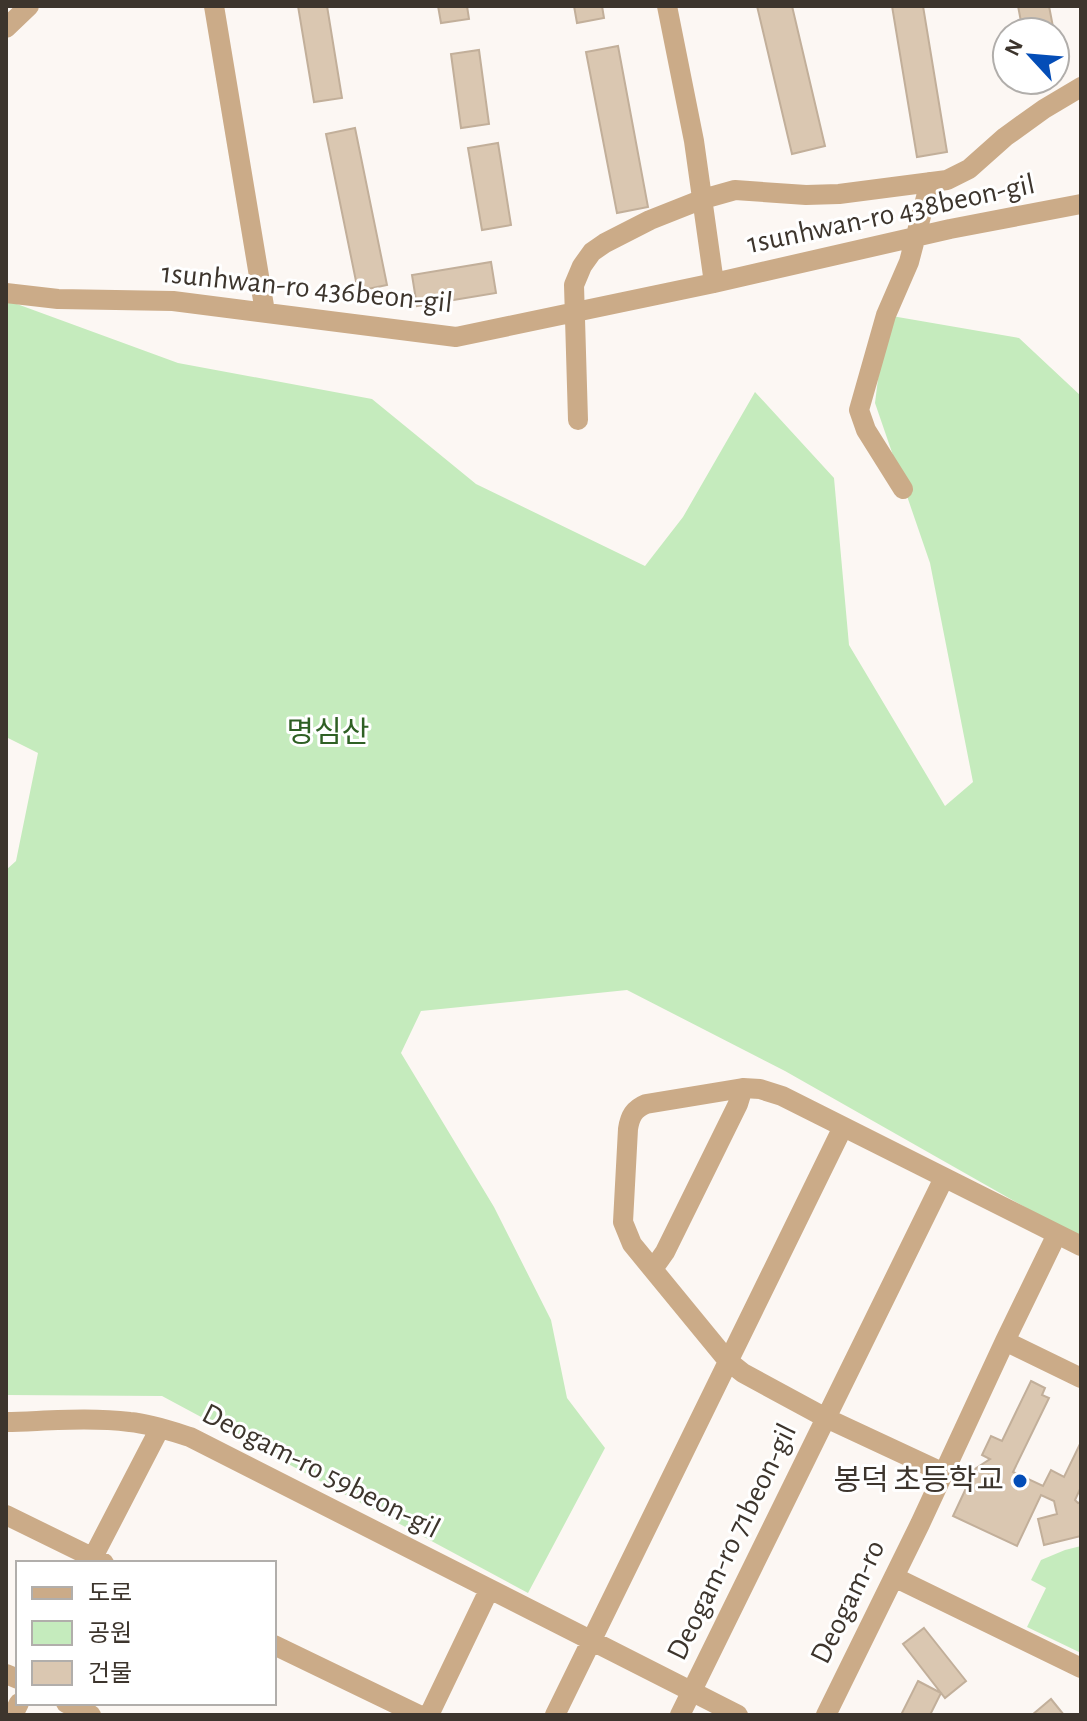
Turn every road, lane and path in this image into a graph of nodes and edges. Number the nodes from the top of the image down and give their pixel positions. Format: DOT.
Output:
graph roads {
  1 [pos="29,6"];
  2 [pos="214,6"];
  3 [pos="667,6"];
  4 [pos="6,28"];
  5 [pos="1081,87"];
  6 [pos="930,182"];
  7 [pos="703,199"];
  8 [pos="1081,204"];
  9 [pos="916,237"];
  10 [pos="714,283"];
  11 [pos="6,293"];
  12 [pos="265,312"];
  13 [pos="574,312"];
  14 [pos="578,420"];
  15 [pos="903,489"];
  16 [pos="743,1088"];
  17 [pos="843,1127"];
  18 [pos="944,1178"];
  19 [pos="1057,1234"];
  20 [pos="1081,1246"];
  21 [pos="653,1269"];
  22 [pos="1005,1341"];
  23 [pos="728,1361"];
  24 [pos="1081,1378"];
  25 [pos="826,1418"];
  26 [pos="6,1422"];
  27 [pos="160,1428"];
  28 [pos="944,1473"];
  29 [pos="6,1515"];
  30 [pos="95,1561"];
  31 [pos="894,1577"];
  32 [pos="489,1590"];
  33 [pos="592,1641"];
  34 [pos="276,1646"];
  35 [pos="1081,1668"];
  36 [pos="691,1691"];
  37 [pos="70,1705"];
  38 [pos="91,1715"];
  39 [pos="419,1715"];
  40 [pos="429,1715"];
  41 [pos="555,1715"];
  42 [pos="680,1715"];
  43 [pos="738,1715"];
  44 [pos="826,1715"];
  1 -- 4 [label="street"];
  2 -- 12 [label="street"];
  3 -- 7 [label="street"];
  5 -- 6 [label="street"];
  6 -- 7 [label="street"];
  6 -- 9 [label="street"];
  7 -- 10 [label="street"];
  7 -- 13 [label="street"];
  8 -- 9 [label="street, 1sunhwan-ro 438beon-gil"];
  9 -- 10 [label="street, 1sunhwan-ro 438beon-gil"];
  9 -- 15 [label="street"];
  10 -- 13 [label="street, 1sunhwan-ro 436beon-gil"];
  11 -- 12 [label="street, 1sunhwan-ro 436beon-gil"];
  12 -- 13 [label="street, 1sunhwan-ro 436beon-gil"];
  13 -- 14 [label="street"];
  16 -- 17 [label="street, Deogam-ro 71beon-gil"];
  16 -- 21 [label="street"];
  16 -- 21 [label="street, Deogam-ro 71beon-gil"];
  17 -- 18 [label="street, Deogam-ro 71beon-gil"];
  17 -- 23 [label="street"];
  18 -- 19 [label="street, Deogam-ro 71beon-gil"];
  18 -- 25 [label="street, Deogam-ro 71beon-gil"];
  19 -- 20 [label="street, Deogam-ro 71beon-gil"];
  19 -- 22 [label="street, Deogam-ro"];
  21 -- 23 [label="street, Deogam-ro 71beon-gil"];
  22 -- 24 [label="street"];
  22 -- 28 [label="street, Deogam-ro"];
  23 -- 25 [label="street, Deogam-ro 71beon-gil"];
  23 -- 33 [label="street"];
  25 -- 28 [label="street, Deogam-ro 71beon-gil"];
  25 -- 36 [label="street, Deogam-ro 71beon-gil"];
  26 -- 27 [label="street, Deogam-ro 59beon-gil"];
  27 -- 30 [label="street"];
  27 -- 32 [label="street, Deogam-ro 59beon-gil"];
  28 -- 31 [label="street, Deogam-ro"];
  29 -- 30 [label="street"];
  31 -- 35 [label="street"];
  31 -- 44 [label="street, Deogam-ro"];
  32 -- 33 [label="street, Deogam-ro 59beon-gil"];
  32 -- 40 [label="street"];
  33 -- 36 [label="street, Deogam-ro 59beon-gil"];
  33 -- 41 [label="street"];
  34 -- 39 [label="street"];
  36 -- 42 [label="street, Deogam-ro 71beon-gil"];
  36 -- 43 [label="street, Deogam-ro 59beon-gil"];
  37 -- 38 [label="street"];
}
